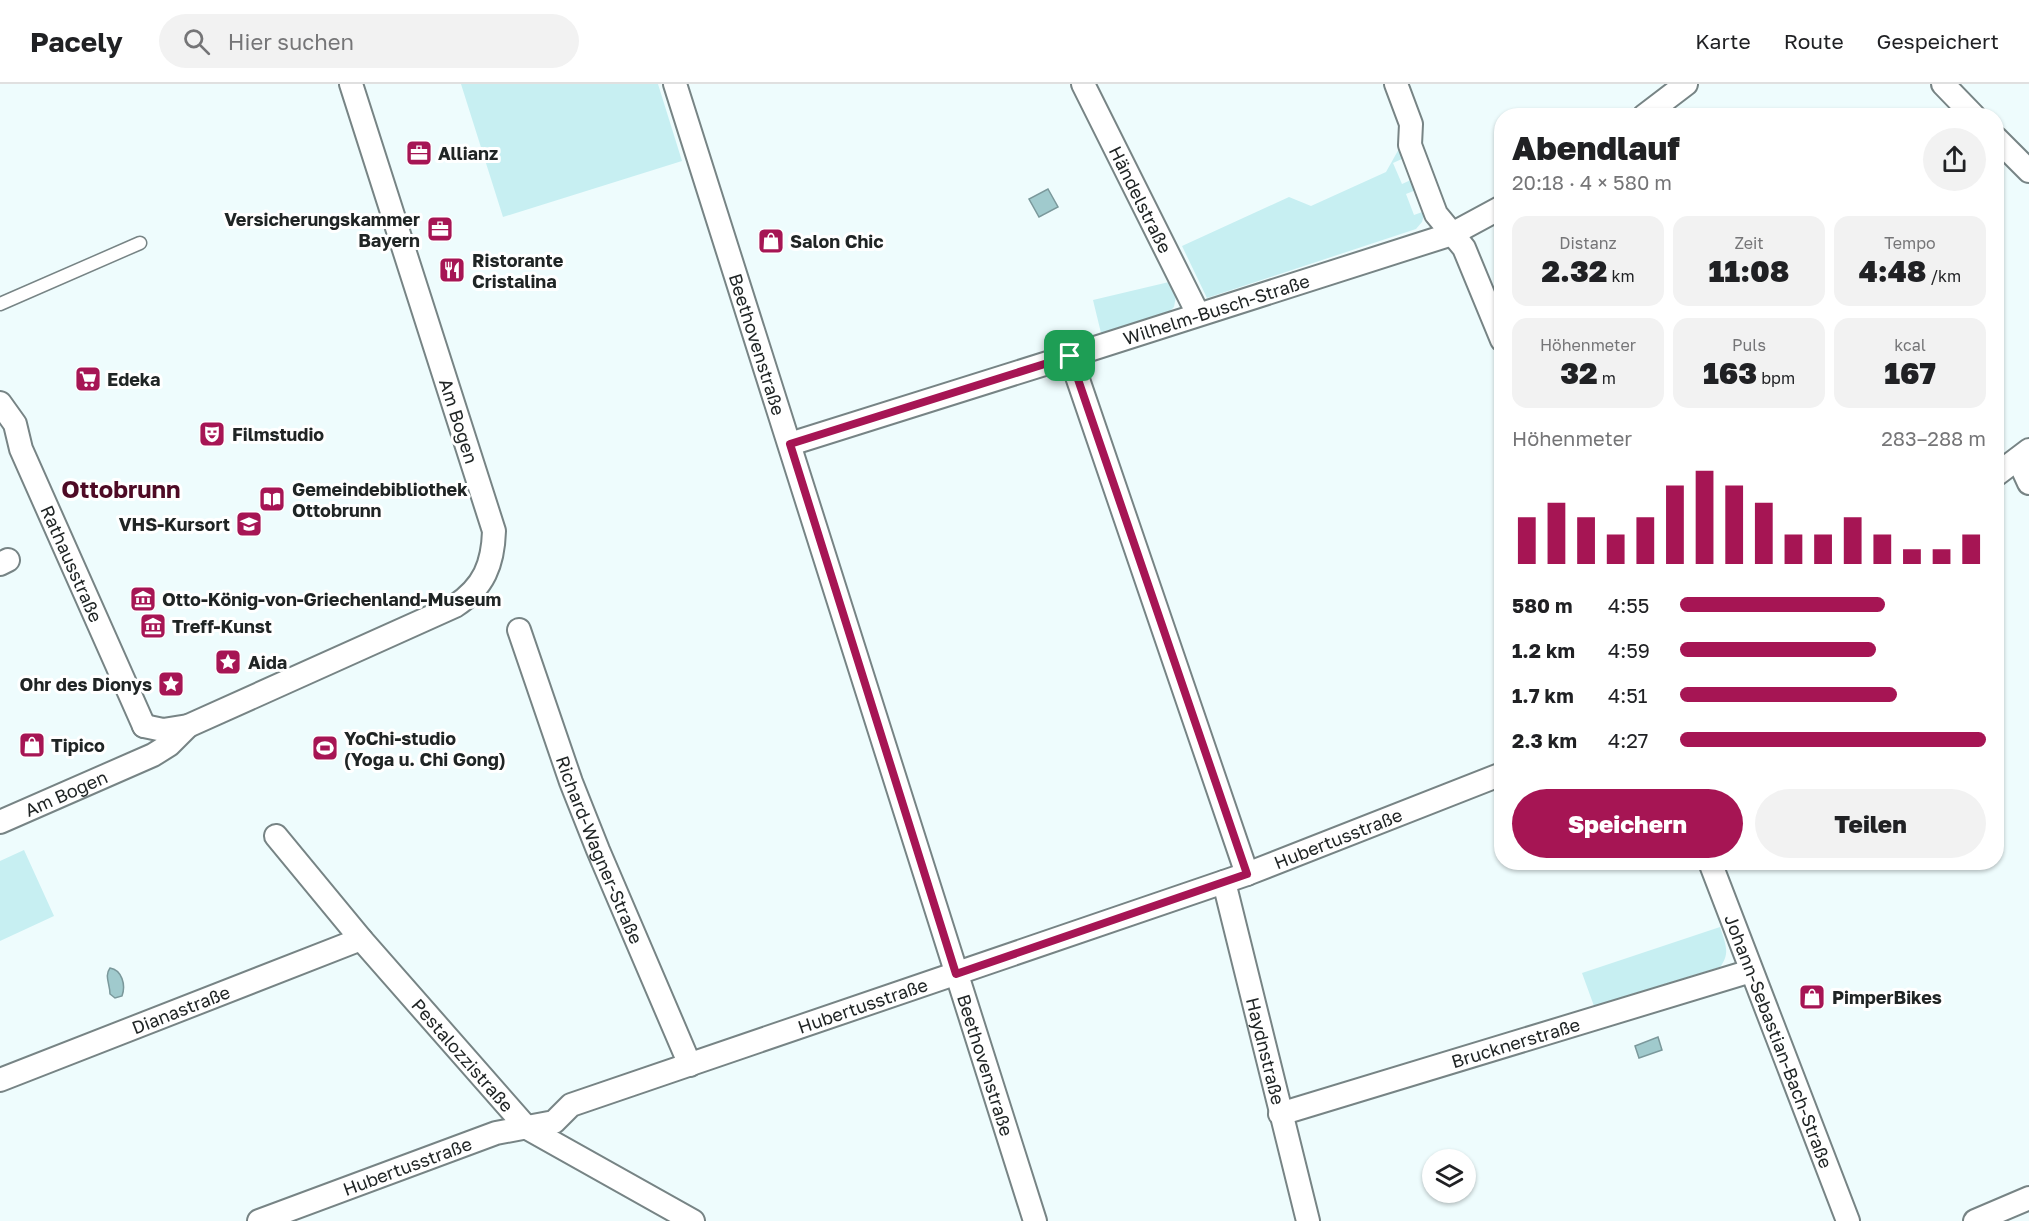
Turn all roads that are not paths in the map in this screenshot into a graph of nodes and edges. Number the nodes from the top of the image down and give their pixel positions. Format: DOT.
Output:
graph roads {
  1 [pos="351,84"];
  2 [pos="675,84"];
  3 [pos="1083,84"];
  4 [pos="1396,84"];
  5 [pos="1686,84"];
  6 [pos="1943,84"];
  7 [pos="1654,108"];
  8 [pos="1966,108"];
  9 [pos="2004,146"];
  10 [pos="2029,171"];
  11 [pos="1494,211"];
  12 [pos="1452,234"];
  13 [pos="140,243"];
  14 [pos="0,303"];
  15 [pos="1198,314"];
  16 [pos="1494,321"];
  17 [pos="1070,356"];
  18 [pos="0,403"];
  19 [pos="0,436"];
  20 [pos="790,444"];
  21 [pos="21,449"];
  22 [pos="2024,455"];
  23 [pos="2004,469"];
  24 [pos="2029,483"];
  25 [pos="519,630"];
  26 [pos="144,726"];
  27 [pos="189,726"];
  28 [pos="132,763"];
  29 [pos="1494,777"];
  30 [pos="0,822"];
  31 [pos="276,836"];
  32 [pos="1713,870"];
  33 [pos="1247,874"];
  34 [pos="1224,882"];
  35 [pos="362,939"];
  36 [pos="1752,971"];
  37 [pos="956,974"];
  38 [pos="690,1065"];
  39 [pos="0,1080"];
  40 [pos="1281,1114"];
  41 [pos="527,1128"];
  42 [pos="2029,1198"];
  43 [pos="260,1221"];
  44 [pos="693,1221"];
  45 [pos="1035,1221"];
  46 [pos="1308,1221"];
  47 [pos="1848,1221"];
  48 [pos="1975,1221"];
  1 -- 27 [label="street, Am Bogen"];
  2 -- 20 [label="street, Beethovenstraße"];
  3 -- 15 [label="street, Händelstraße"];
  4 -- 12 [label="street"];
  5 -- 7 [label="street"];
  6 -- 8 [label="street"];
  9 -- 10 [label="street"];
  11 -- 12 [label="street, Wilhelm-Busch-Straße"];
  12 -- 15 [label="street, Wilhelm-Busch-Straße"];
  12 -- 16 [label="street"];
  13 -- 14 [label="lane"];
  15 -- 17 [label="street, Wilhelm-Busch-Straße"];
  17 -- 20 [label="street, Wilhelm-Busch-Straße"];
  17 -- 33 [label="street"];
  18 -- 21 [label="street, Rathausstraße"];
  19 -- 21 [label="street"];
  20 -- 37 [label="street, Beethovenstraße"];
  21 -- 26 [label="street, Rathausstraße"];
  22 -- 23 [label="street"];
  22 -- 24 [label="street"];
  25 -- 38 [label="street, Richard-Wagner-Straße"];
  26 -- 27 [label="street, Am Bogen"];
  26 -- 28 [label="street"];
  27 -- 28 [label="street, Am Bogen"];
  28 -- 30 [label="street, Am Bogen"];
  29 -- 33 [label="street, Hubertusstraße"];
  31 -- 35 [label="street, Pestalozzistraße"];
  32 -- 36 [label="street, Johann-Sebastian-Bach-Straße"];
  33 -- 34 [label="street, Hubertusstraße"];
  34 -- 37 [label="street, Hubertusstraße"];
  34 -- 40 [label="street, Haydnstraße"];
  35 -- 39 [label="street, Dianastraße"];
  35 -- 41 [label="street, Pestalozzistraße"];
  36 -- 40 [label="street, Brucknerstraße"];
  36 -- 47 [label="street, Johann-Sebastian-Bach-Straße"];
  37 -- 38 [label="street, Hubertusstraße"];
  37 -- 45 [label="street, Beethovenstraße"];
  38 -- 41 [label="street, Hubertusstraße"];
  40 -- 46 [label="street, Haydnstraße"];
  41 -- 43 [label="street, Hubertusstraße"];
  41 -- 44 [label="street, Pestalozzistraße"];
  42 -- 48 [label="street"];
}
